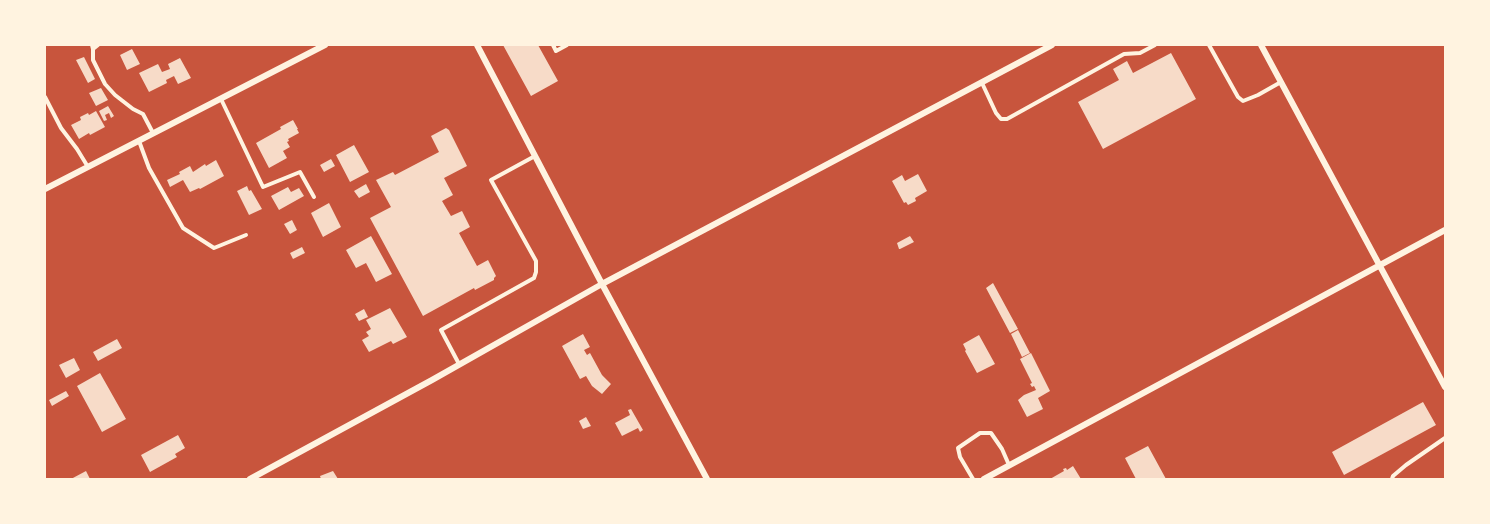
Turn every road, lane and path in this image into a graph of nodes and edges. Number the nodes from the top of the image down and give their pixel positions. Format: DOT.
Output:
graph roads {
  1 [pos="99,45"];
  2 [pos="325,45"];
  3 [pos="477,45"];
  4 [pos="553,45"];
  5 [pos="567,45"];
  6 [pos="1052,45"];
  7 [pos="1155,45"];
  8 [pos="1209,45"];
  9 [pos="1261,45"];
  10 [pos="92,47"];
  11 [pos="1281,82"];
  12 [pos="982,83"];
  13 [pos="45,97"];
  14 [pos="221,98"];
  15 [pos="153,133"];
  16 [pos="139,140"];
  17 [pos="535,156"];
  18 [pos="88,167"];
  19 [pos="45,189"];
  20 [pos="314,197"];
  21 [pos="1445,230"];
  22 [pos="246,235"];
  23 [pos="1380,266"];
  24 [pos="602,284"];
  25 [pos="459,365"];
  26 [pos="1445,387"];
  27 [pos="1445,438"];
  28 [pos="1009,465"];
  29 [pos="250,479"];
  30 [pos="707,479"];
  31 [pos="973,479"];
  32 [pos="984,479"];
  33 [pos="1392,479"];
  1 -- 10 [label="lane"];
  2 -- 14 [label="street"];
  3 -- 17 [label="street"];
  4 -- 5 [label="lane"];
  6 -- 12 [label="street"];
  7 -- 12 [label="lane"];
  8 -- 11 [label="lane"];
  9 -- 11 [label="street"];
  10 -- 15 [label="lane"];
  11 -- 23 [label="street"];
  12 -- 24 [label="street"];
  13 -- 18 [label="lane"];
  14 -- 15 [label="street"];
  14 -- 20 [label="lane"];
  15 -- 16 [label="street"];
  16 -- 18 [label="street"];
  16 -- 22 [label="lane"];
  17 -- 24 [label="street"];
  17 -- 25 [label="lane"];
  18 -- 19 [label="street"];
  21 -- 23 [label="street"];
  23 -- 26 [label="street"];
  23 -- 28 [label="street"];
  24 -- 25 [label="street"];
  24 -- 30 [label="street"];
  25 -- 29 [label="street"];
  27 -- 33 [label="lane"];
  28 -- 31 [label="lane"];
  28 -- 32 [label="street"];
}
